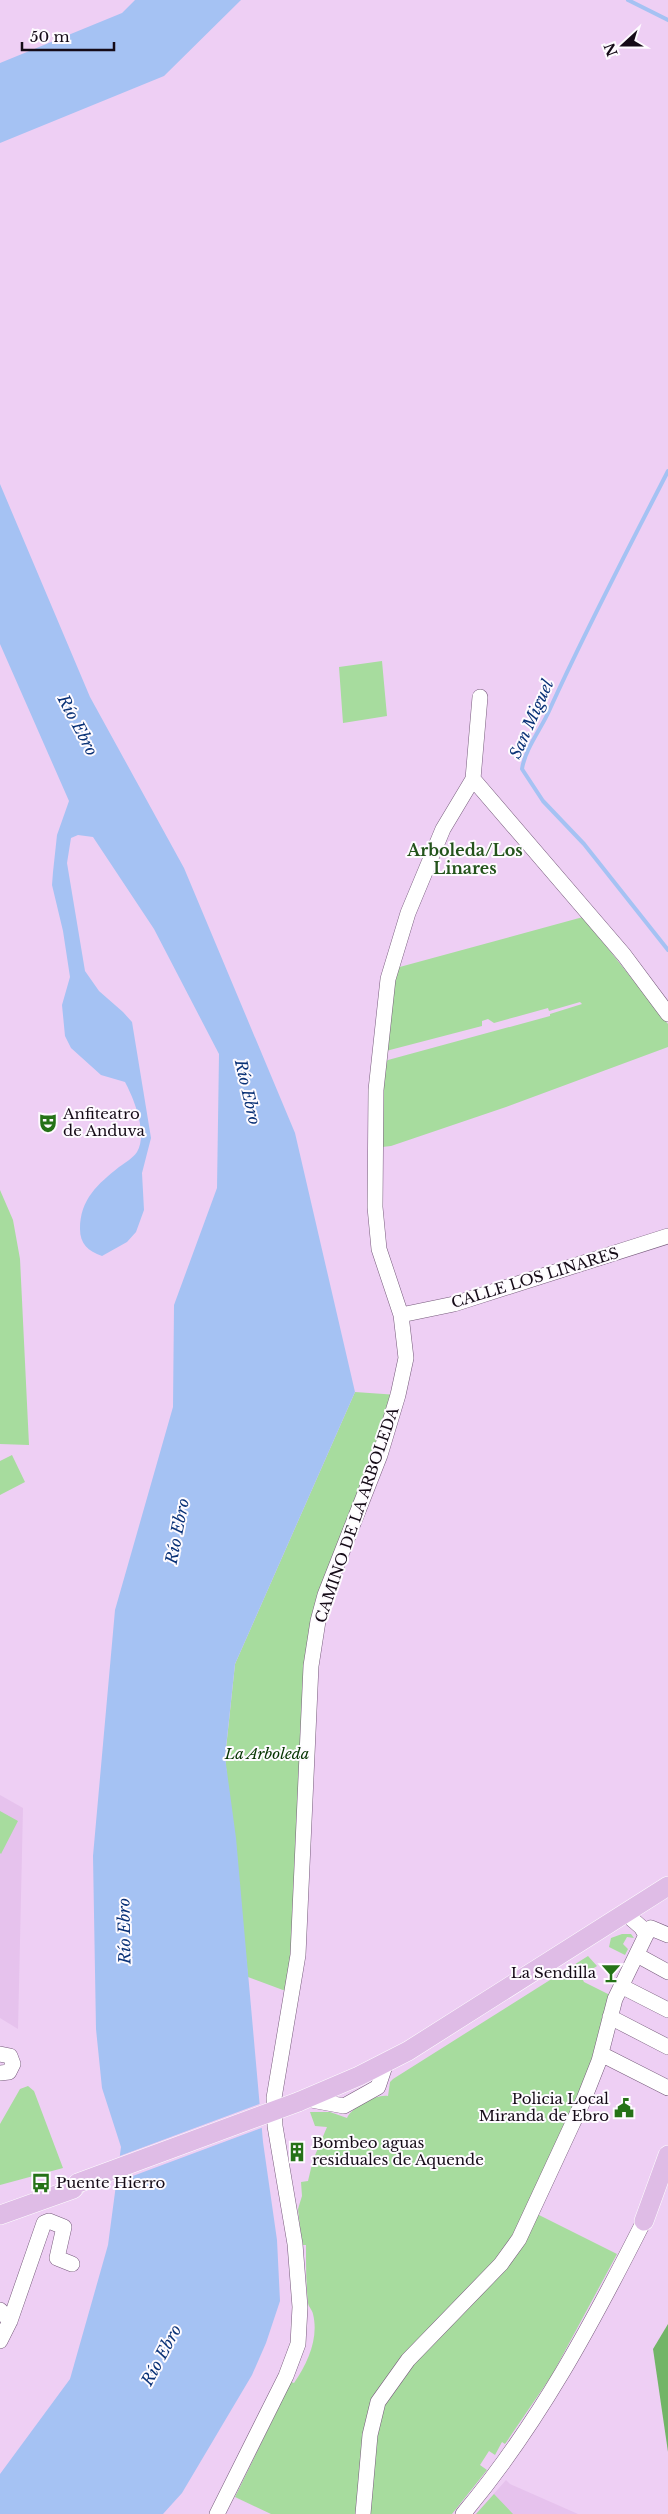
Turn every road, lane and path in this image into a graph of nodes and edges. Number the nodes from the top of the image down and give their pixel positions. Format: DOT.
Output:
graph roads {
  1 [pos="480,697"];
  2 [pos="473,779"];
  3 [pos="668,1014"];
  4 [pos="668,1236"];
  5 [pos="401,1315"];
  6 [pos="668,1886"];
  7 [pos="631,1917"];
  8 [pos="668,1935"];
  9 [pos="646,1936"];
  10 [pos="637,1954"];
  11 [pos="668,1972"];
  12 [pos="621,1986"];
  13 [pos="668,2010"];
  14 [pos="610,2017"];
  15 [pos="668,2046"];
  16 [pos="0,2054"];
  17 [pos="601,2054"];
  18 [pos="386,2063"];
  19 [pos="4,2072"];
  20 [pos="352,2079"];
  21 [pos="0,2087"];
  22 [pos="668,2088"];
  23 [pos="368,2093"];
  24 [pos="301,2101"];
  25 [pos="353,2101"];
  26 [pos="668,2155"];
  27 [pos="78,2183"];
  28 [pos="668,2187"];
  29 [pos="0,2205"];
  30 [pos="0,2215"];
  31 [pos="644,2221"];
  32 [pos="72,2264"];
  33 [pos="5,2316"];
  34 [pos="0,2341"];
  35 [pos="217,2514"];
  36 [pos="363,2514"];
  37 [pos="463,2514"];
  1 -- 2 [label="street, CAMINO DE LA ARBOLEDA"];
  2 -- 3 [label="street"];
  2 -- 5 [label="street, CAMINO DE LA ARBOLEDA"];
  4 -- 5 [label="street, CALLE LOS LINARES"];
  5 -- 35 [label="street, CAMINO DE LA ARBOLEDA"];
  6 -- 7 [label="main road"];
  7 -- 9 [label="street"];
  7 -- 18 [label="main road"];
  8 -- 9 [label="street"];
  9 -- 10 [label="street"];
  10 -- 11 [label="street"];
  10 -- 12 [label="street"];
  12 -- 13 [label="street"];
  12 -- 14 [label="street"];
  14 -- 15 [label="street"];
  14 -- 17 [label="street"];
  16 -- 19 [label="street"];
  17 -- 22 [label="street"];
  17 -- 36 [label="street"];
  18 -- 20 [label="main road"];
  18 -- 23 [label="street"];
  19 -- 21 [label="street"];
  20 -- 23 [label="street"];
  20 -- 24 [label="main road"];
  20 -- 25 [label="street"];
  23 -- 25 [label="street"];
  24 -- 25 [label="street"];
  24 -- 27 [label="main road, bridge"];
  26 -- 31 [label="main road"];
  27 -- 29 [label="main road"];
  27 -- 30 [label="main road"];
  28 -- 31 [label="main road"];
  31 -- 37 [label="street"];
  32 -- 33 [label="street"];
  33 -- 34 [label="street"];
}
